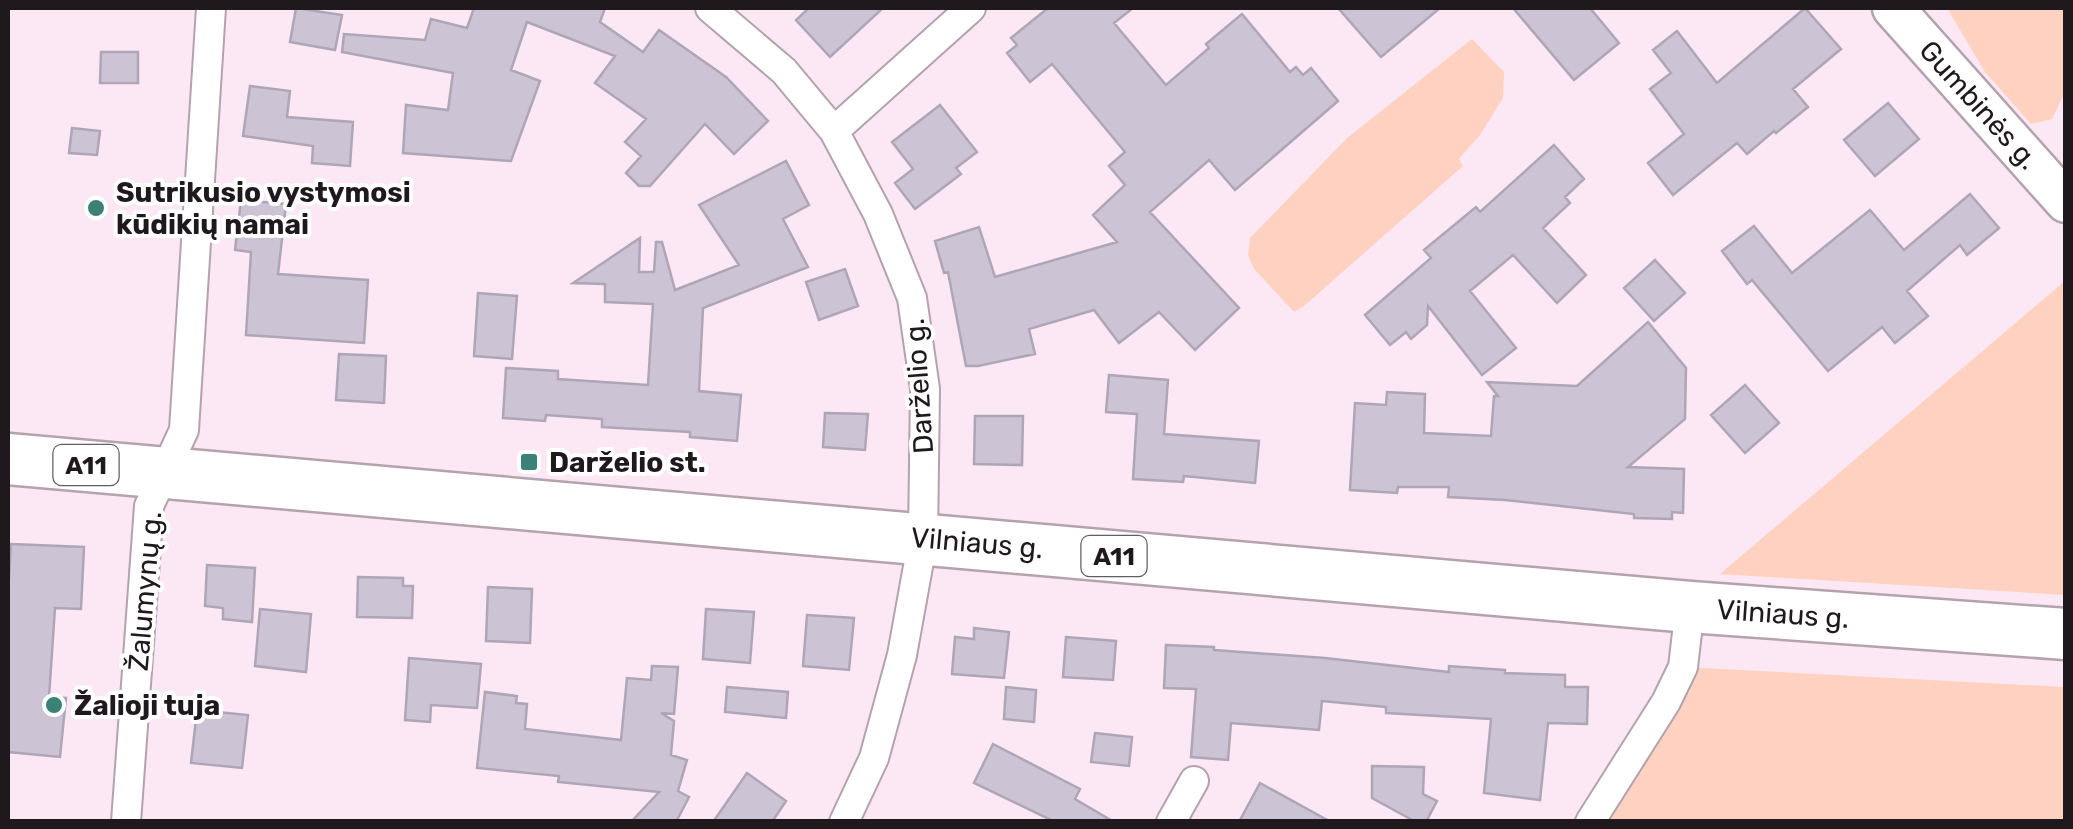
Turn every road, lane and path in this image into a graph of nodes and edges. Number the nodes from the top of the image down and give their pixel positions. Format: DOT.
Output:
graph roads {
  1 [pos="210,8"];
  2 [pos="710,8"];
  3 [pos="971,8"];
  4 [pos="1893,8"];
  5 [pos="834,131"];
  6 [pos="2066,202"];
  7 [pos="8,458"];
  8 [pos="164,472"];
  9 [pos="923,538"];
  10 [pos="1690,607"];
  11 [pos="2066,634"];
  12 [pos="1194,781"];
  13 [pos="126,822"];
  14 [pos="844,822"];
  15 [pos="1172,822"];
  16 [pos="1590,822"];
  1 -- 8 [label="street, Žalumynų g."];
  2 -- 5 [label="street, Darželio g."];
  3 -- 5 [label="street"];
  4 -- 6 [label="main road, Gumbinės g."];
  5 -- 9 [label="street, Darželio g."];
  7 -- 8 [label="highway, Vilniaus g. / A11"];
  8 -- 9 [label="highway, Vilniaus g. / A11"];
  8 -- 13 [label="street, Žalumynų g."];
  9 -- 10 [label="highway, Vilniaus g. / A11"];
  9 -- 14 [label="street, Darželio g."];
  10 -- 11 [label="highway, Vilniaus g. / A11"];
  10 -- 16 [label="street"];
  12 -- 15 [label="street"];
}
